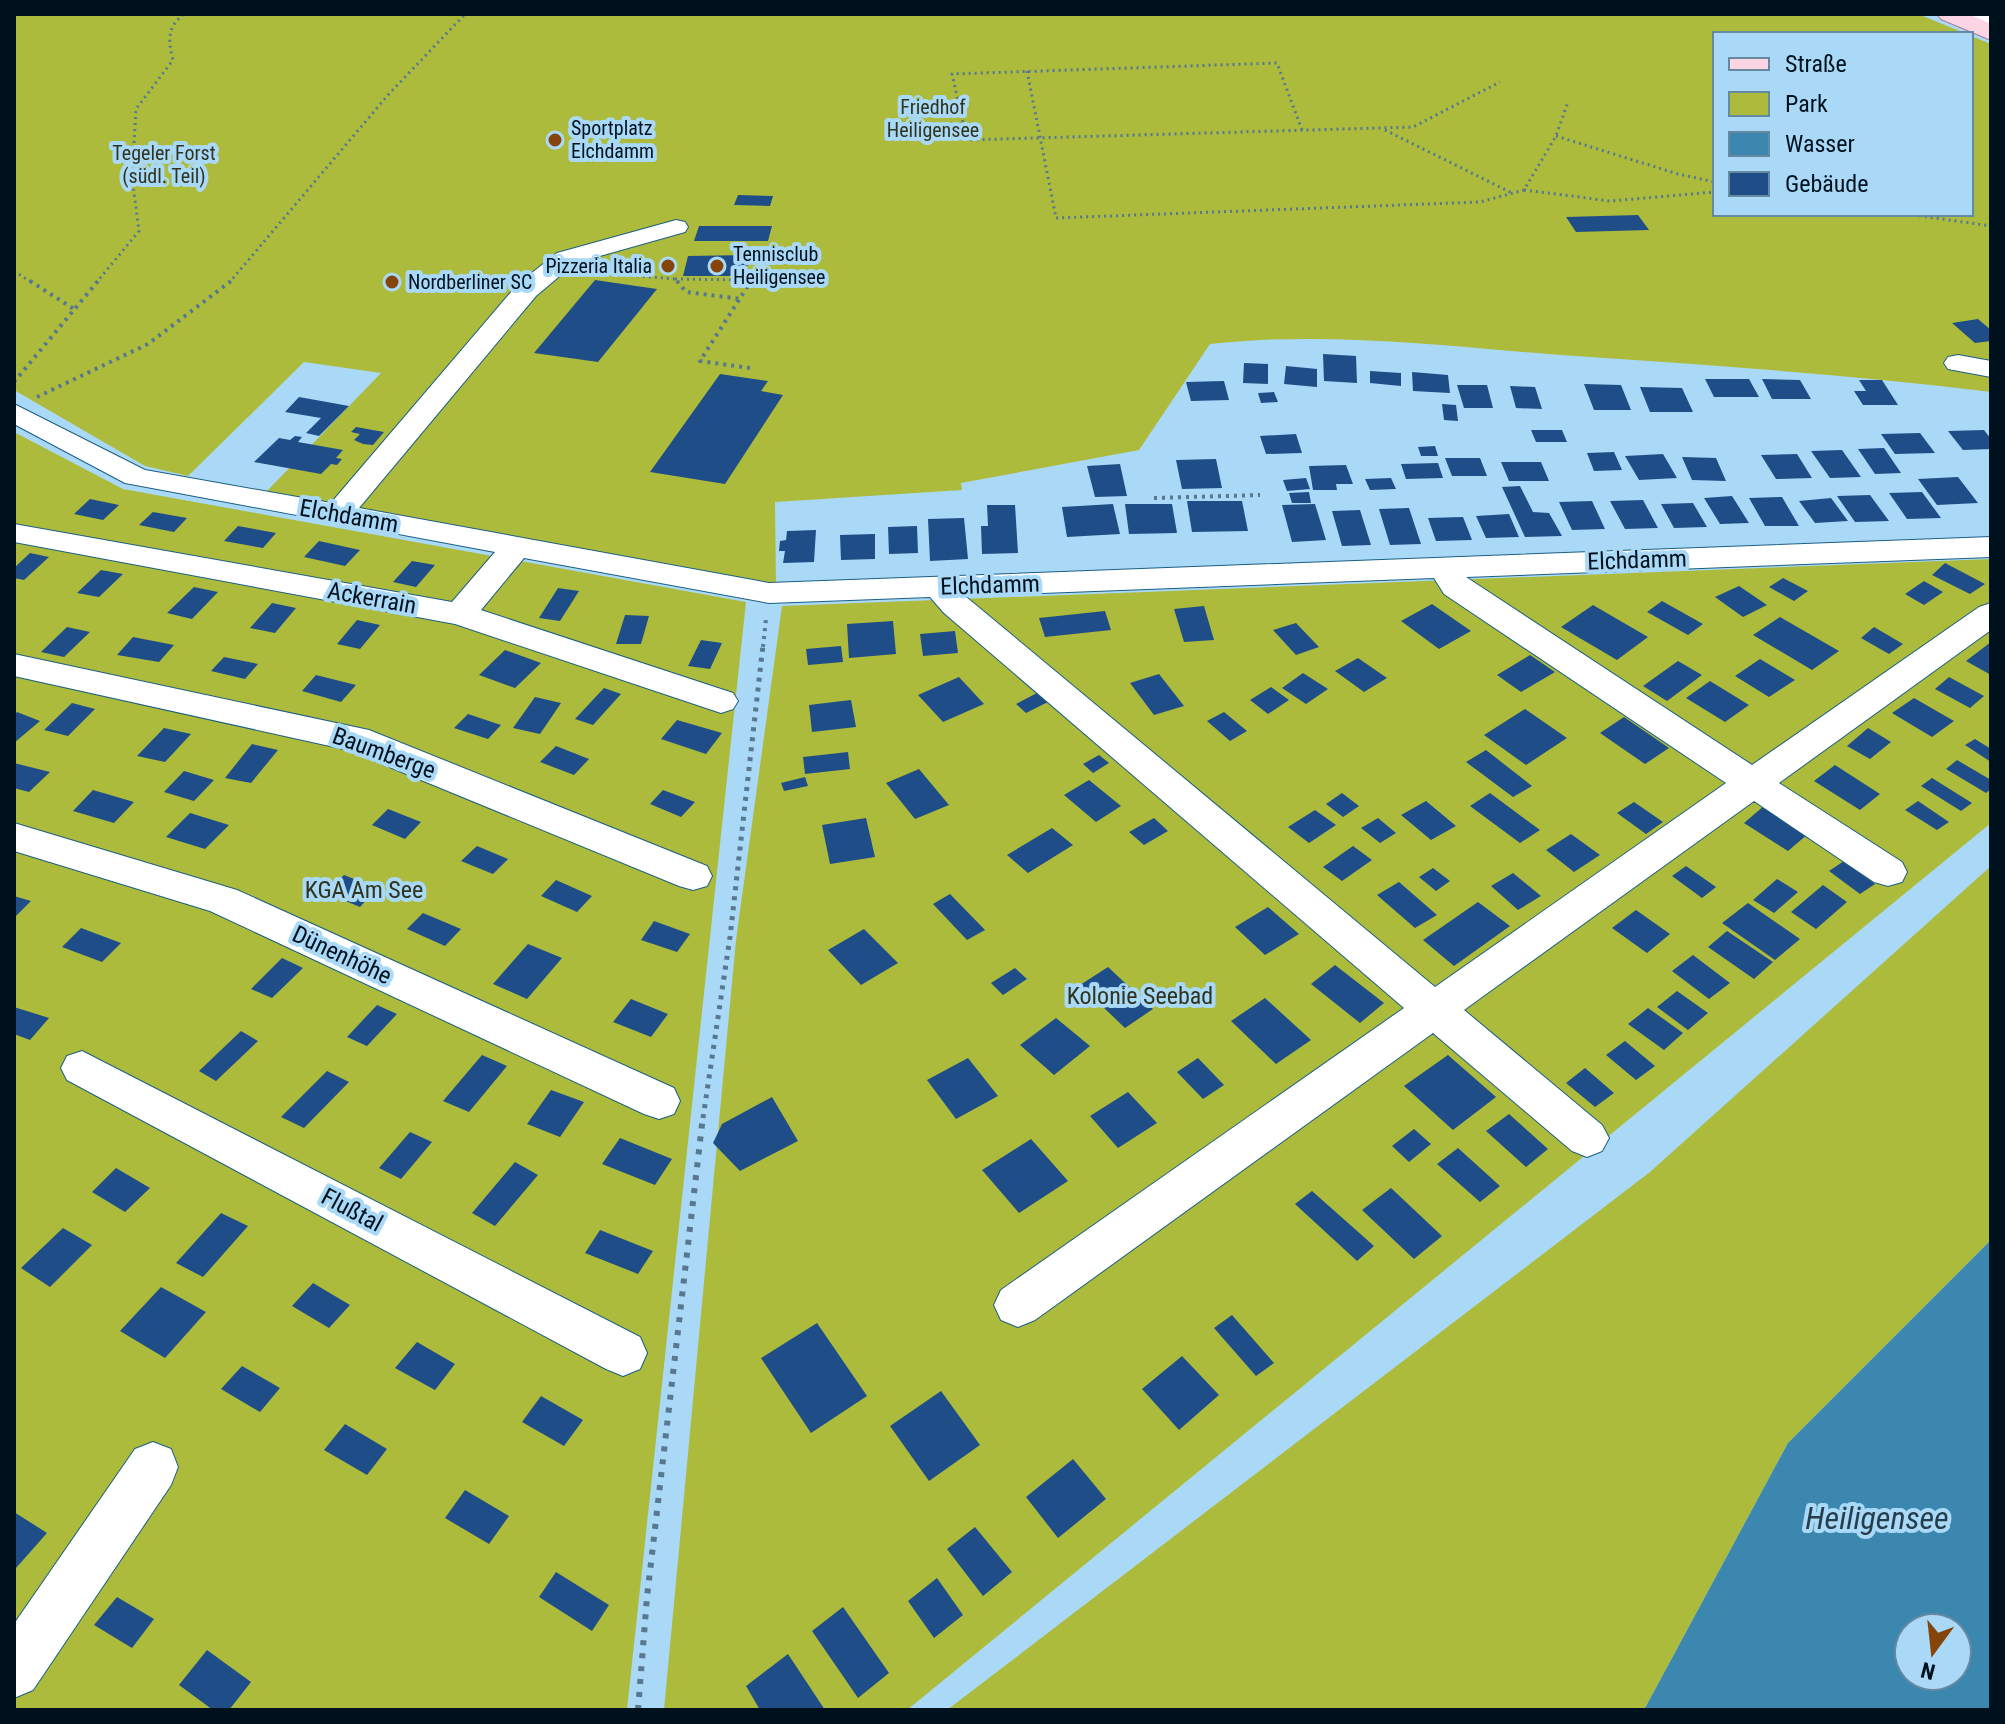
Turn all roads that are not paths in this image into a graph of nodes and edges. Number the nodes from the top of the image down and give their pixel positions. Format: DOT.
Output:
graph roads {
  1 [pos="1968,17"];
  2 [pos="1991,33"];
  3 [pos="676,227"];
  4 [pos="1958,363"];
  5 [pos="1991,369"];
  6 [pos="21,407"];
  7 [pos="338,514"];
  8 [pos="14,533"];
  9 [pos="517,546"];
  10 [pos="1991,547"];
  11 [pos="1445,567"];
  12 [pos="939,587"];
  13 [pos="460,614"];
  14 [pos="1991,614"];
  15 [pos="14,665"];
  16 [pos="721,701"];
  17 [pos="1754,784"];
  18 [pos="14,837"];
  19 [pos="1888,872"];
  20 [pos="693,876"];
  21 [pos="1437,1010"];
  22 [pos="82,1068"];
  23 [pos="659,1101"];
  24 [pos="1587,1138"];
  25 [pos="1018,1305"];
  26 [pos="623,1353"];
  27 [pos="153,1467"];
  28 [pos="14,1671"];
  1 -- 2 [label="main road"];
  3 -- 7 [label="street"];
  4 -- 5 [label="street"];
  6 -- 7 [label="street, Elchdamm"];
  7 -- 9 [label="street, Elchdamm"];
  8 -- 13 [label="street, Ackerrain"];
  9 -- 12 [label="street, Elchdamm"];
  9 -- 13 [label="street"];
  10 -- 11 [label="street, Elchdamm"];
  11 -- 12 [label="street, Elchdamm"];
  11 -- 17 [label="street"];
  12 -- 21 [label="street"];
  13 -- 16 [label="street, Ackerrain"];
  14 -- 17 [label="street"];
  15 -- 20 [label="street, Baumberge"];
  17 -- 19 [label="street"];
  17 -- 21 [label="street"];
  18 -- 23 [label="street, Dünenhöhe"];
  21 -- 24 [label="street"];
  21 -- 25 [label="street"];
  22 -- 26 [label="street, Flußtal"];
  27 -- 28 [label="street"];
}
